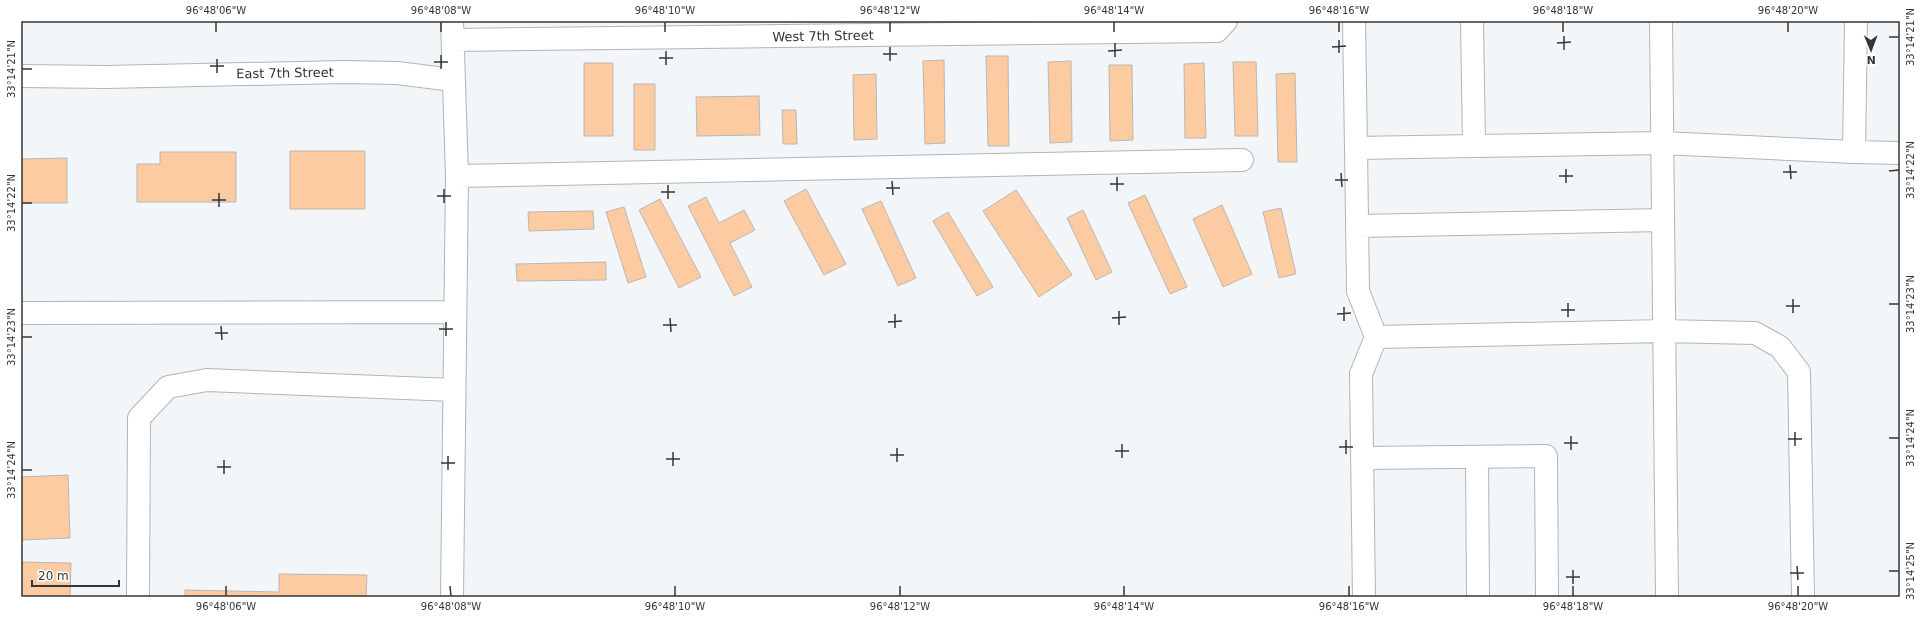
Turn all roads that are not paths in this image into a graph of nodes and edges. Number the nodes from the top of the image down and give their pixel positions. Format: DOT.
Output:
graph roads {
  1 [pos="1354,21"];
  2 [pos="1472,21"];
  3 [pos="1661,21"];
  4 [pos="1856,21"];
  5 [pos="1222,26"];
  6 [pos="846,28"];
  7 [pos="452,30"];
  8 [pos="21,76"];
  9 [pos="453,80"];
  10 [pos="1662,144"];
  11 [pos="1474,146"];
  12 [pos="1356,148"];
  13 [pos="1854,152"];
  14 [pos="1900,152"];
  15 [pos="1242,160"];
  16 [pos="456,176"];
  17 [pos="1662,220"];
  18 [pos="1357,226"];
  19 [pos="455,312"];
  20 [pos="21,313"];
  21 [pos="1664,332"];
  22 [pos="1376,338"];
  23 [pos="454,390"];
  24 [pos="1477,457"];
  25 [pos="1362,458"];
  26 [pos="138,597"];
  27 [pos="452,597"];
  28 [pos="1364,597"];
  29 [pos="1478,597"];
  30 [pos="1548,597"];
  31 [pos="1667,597"];
  32 [pos="1803,597"];
  1 -- 12 [label="street"];
  2 -- 11 [label="street"];
  3 -- 10 [label="street"];
  4 -- 13 [label="street"];
  5 -- 6 [label="street, West 7th Street"];
  6 -- 7 [label="street, West 7th Street"];
  7 -- 9 [label="street"];
  8 -- 9 [label="street, East 7th Street"];
  9 -- 16 [label="street"];
  10 -- 11 [label="street"];
  10 -- 13 [label="street"];
  10 -- 17 [label="street"];
  11 -- 12 [label="street"];
  12 -- 18 [label="street"];
  13 -- 14 [label="street"];
  15 -- 16 [label="street"];
  16 -- 19 [label="street"];
  17 -- 18 [label="street"];
  17 -- 21 [label="street"];
  18 -- 22 [label="street"];
  19 -- 20 [label="street"];
  19 -- 23 [label="street"];
  21 -- 22 [label="street"];
  21 -- 31 [label="street"];
  21 -- 32 [label="street"];
  22 -- 25 [label="street"];
  23 -- 26 [label="street"];
  23 -- 27 [label="street"];
  24 -- 25 [label="street"];
  24 -- 29 [label="street"];
  24 -- 30 [label="street"];
  25 -- 28 [label="street"];
}
